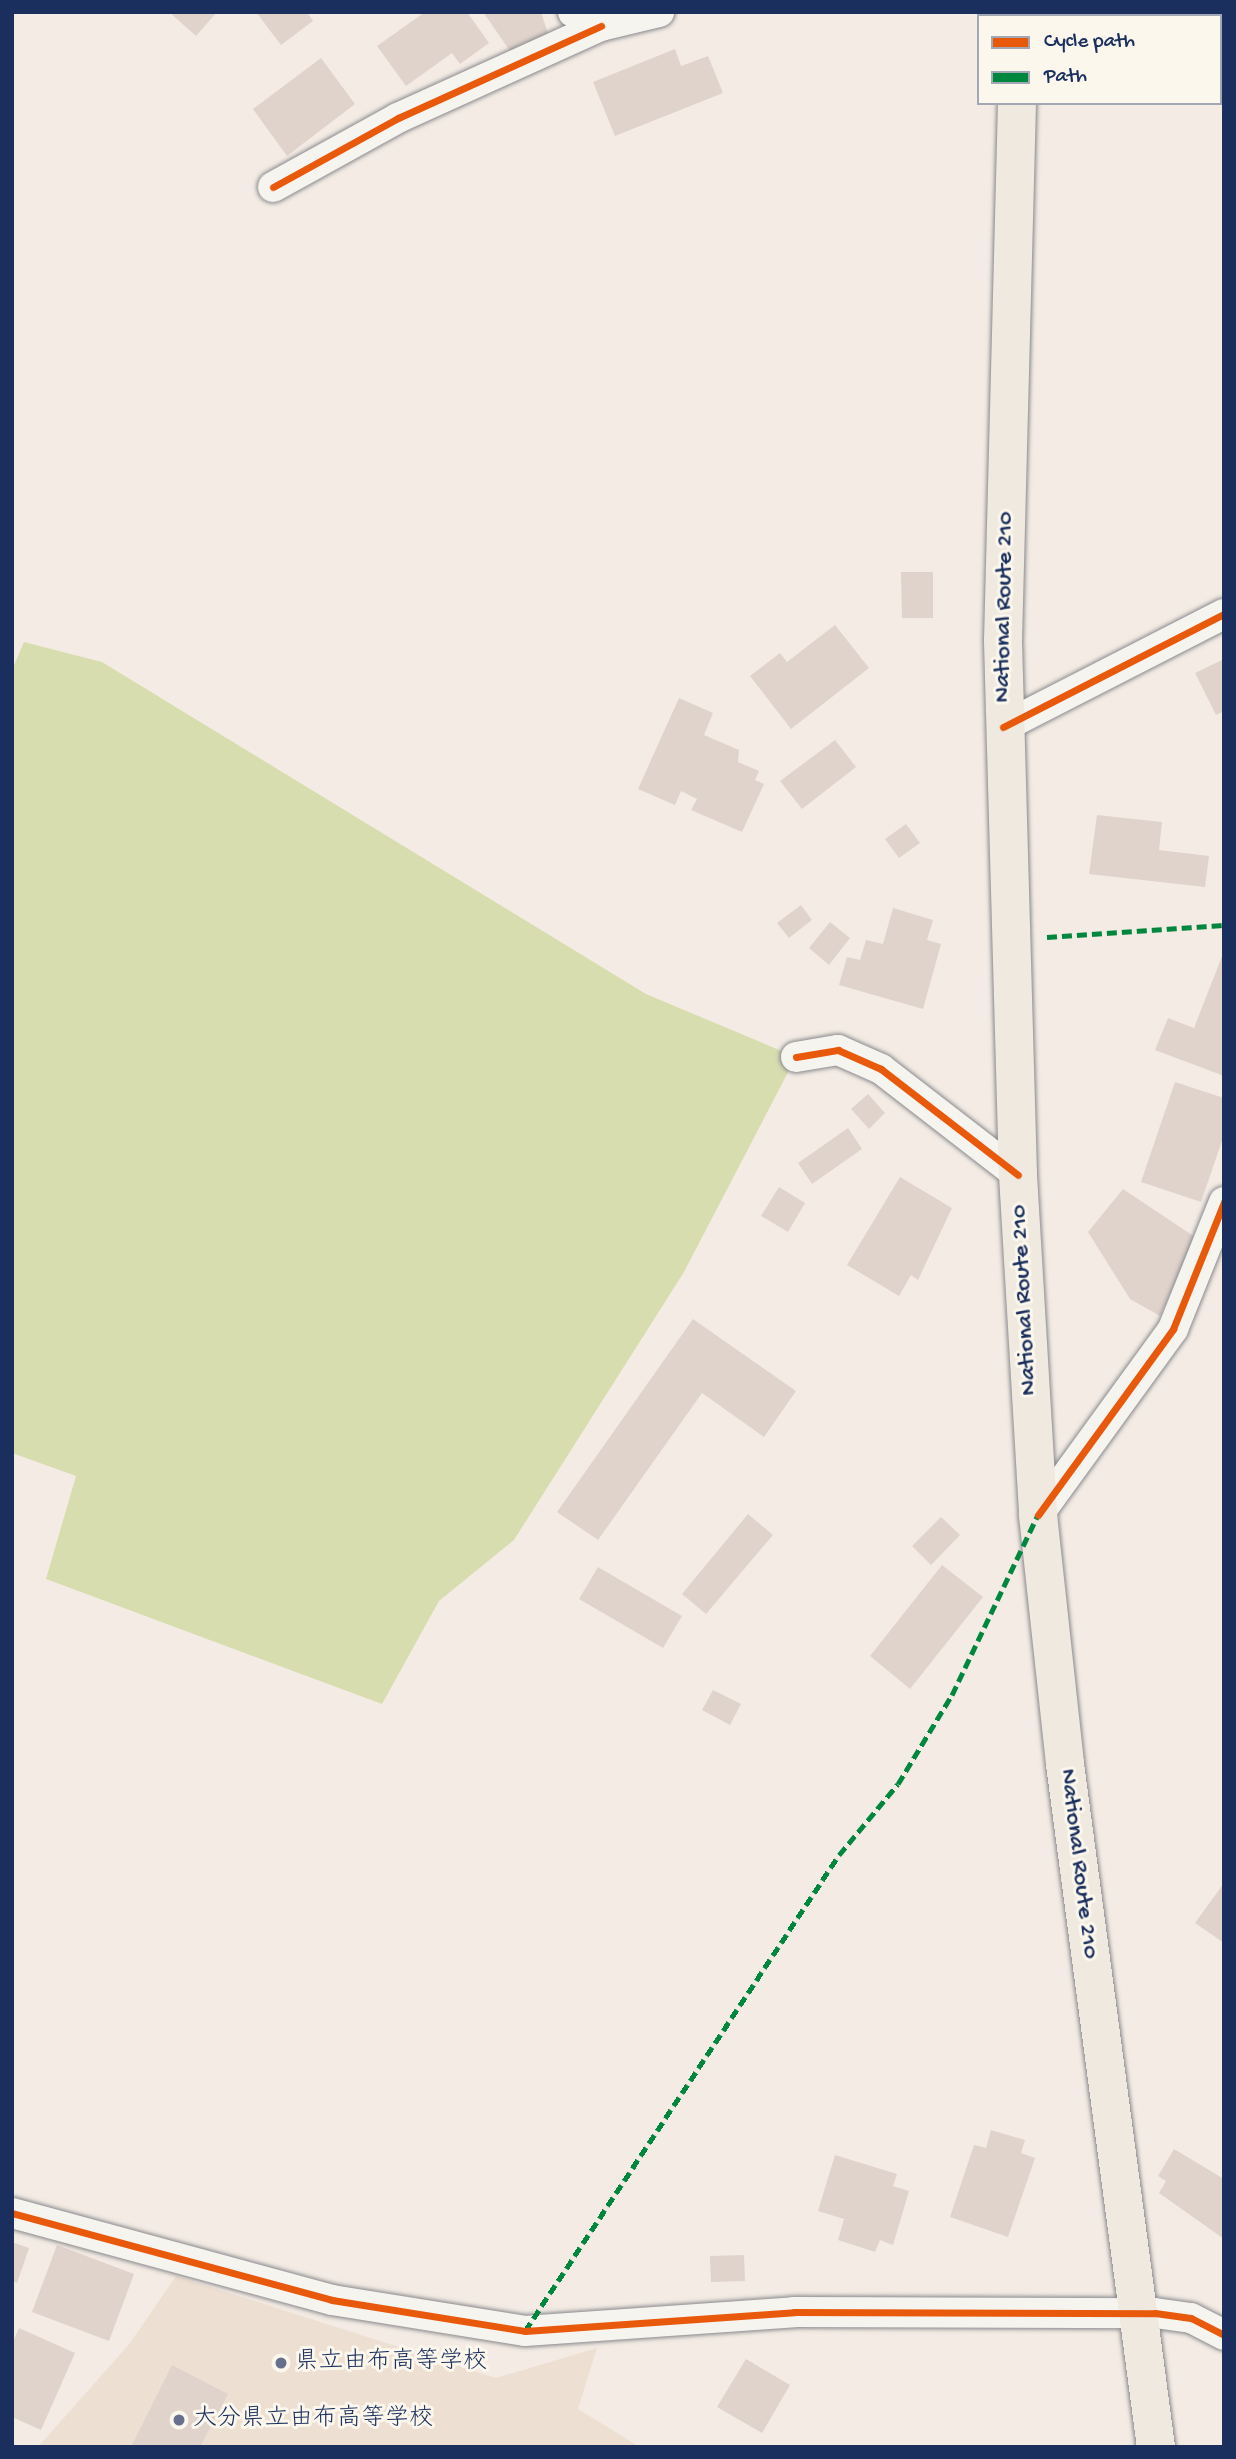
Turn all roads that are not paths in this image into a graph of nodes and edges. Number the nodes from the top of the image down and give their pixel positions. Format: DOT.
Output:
graph roads {
  1 [pos="573,12"];
  2 [pos="659,12"];
  3 [pos="601,26"];
  4 [pos="1017,105"];
  5 [pos="273,187"];
  6 [pos="1224,614"];
  7 [pos="1003,727"];
  8 [pos="796,1057"];
  9 [pos="1018,1175"];
  10 [pos="1224,1202"];
  11 [pos="1038,1515"];
  12 [pos="12,2213"];
  13 [pos="1138,2314"];
  14 [pos="1224,2334"];
  15 [pos="1155,2439"];
  1 -- 3 [label="street"];
  2 -- 3 [label="street"];
  3 -- 5 [label="street"];
  4 -- 7 [label="highway, National Route 210"];
  6 -- 7 [label="street"];
  7 -- 9 [label="highway, National Route 210"];
  8 -- 9 [label="street"];
  9 -- 11 [label="highway, National Route 210"];
  10 -- 11 [label="street"];
  11 -- 13 [label="highway, National Route 210"];
  12 -- 13 [label="street"];
  13 -- 14 [label="street"];
  13 -- 15 [label="highway, National Route 210"];
}
